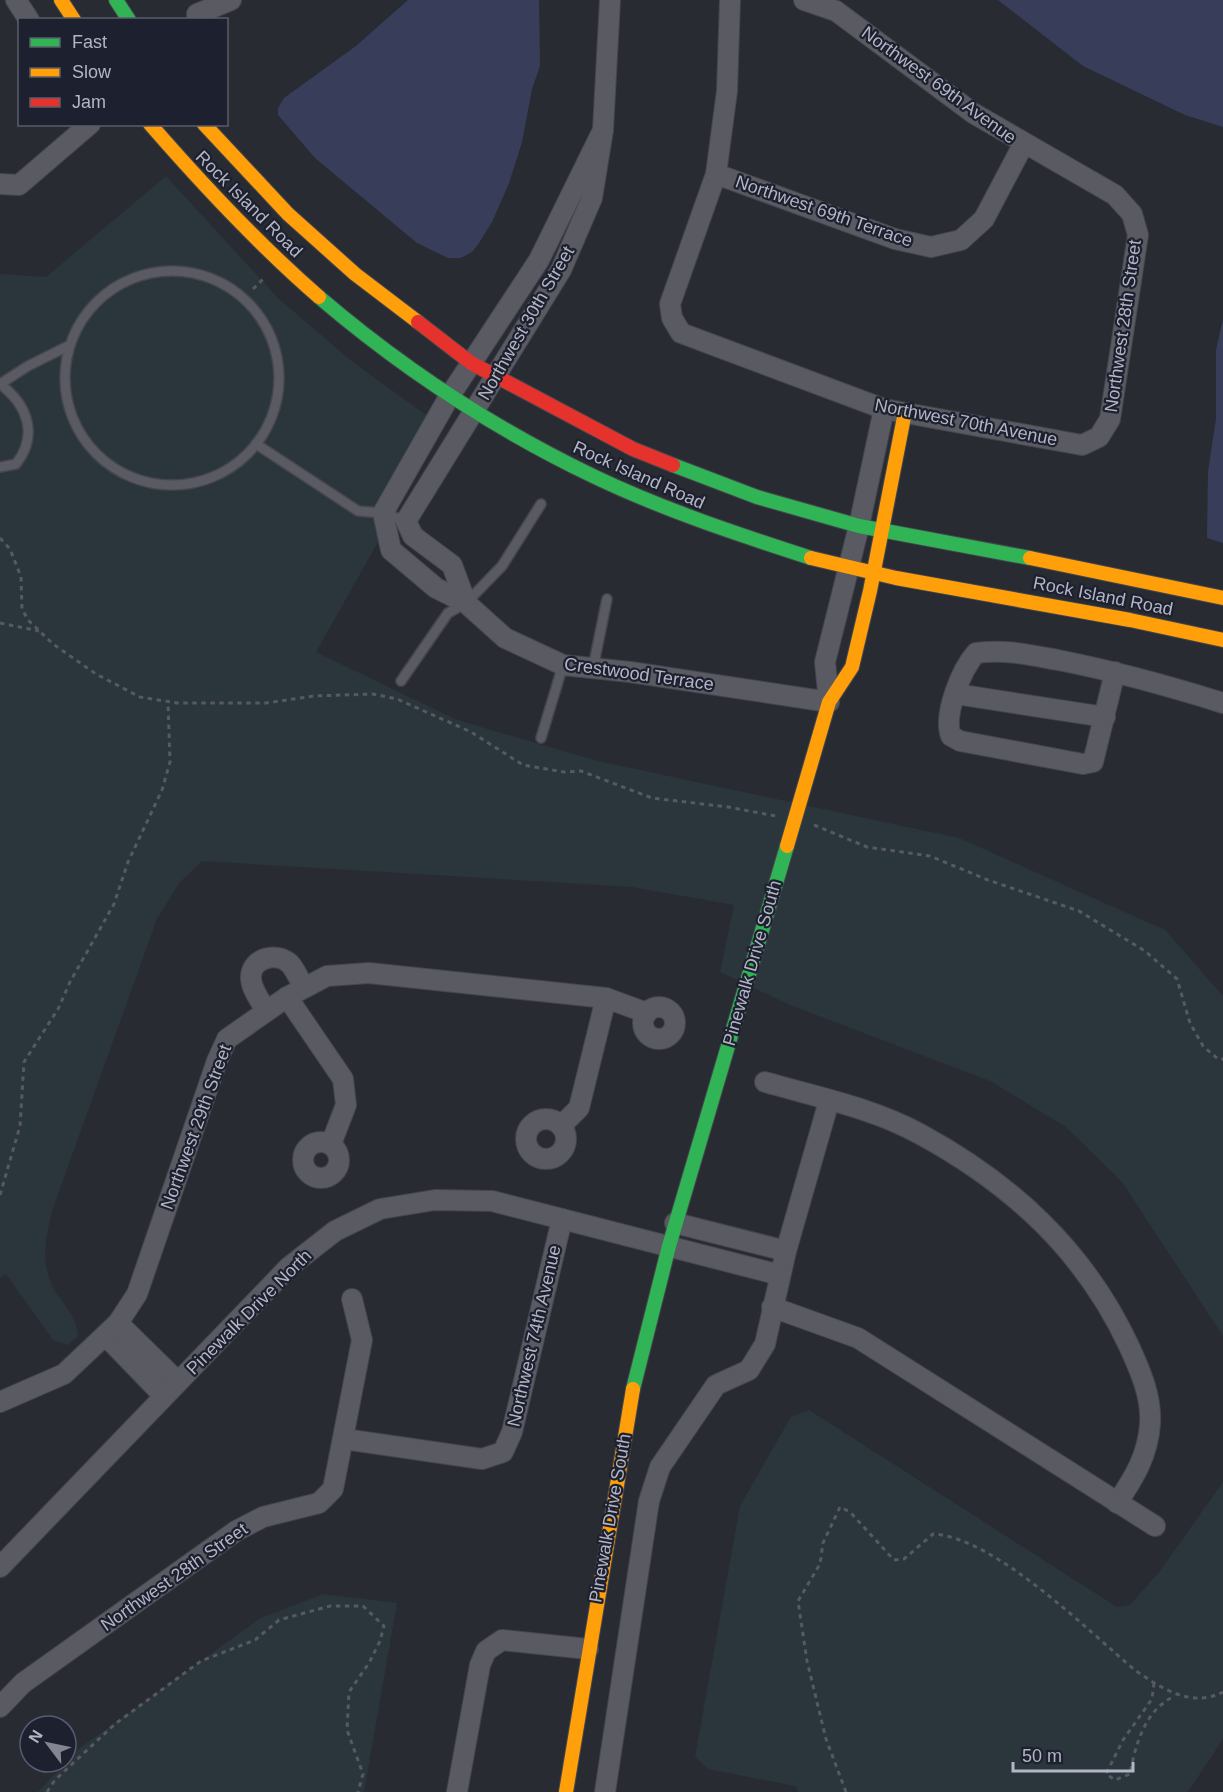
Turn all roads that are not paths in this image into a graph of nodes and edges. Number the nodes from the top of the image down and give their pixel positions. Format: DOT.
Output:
graph roads {
  1 [pos="16,0"];
  2 [pos="61,0"];
  3 [pos="116,0"];
  4 [pos="231,0"];
  5 [pos="610,0"];
  6 [pos="730,0"];
  7 [pos="804,0"];
  8 [pos="197,14"];
  9 [pos="28,18"];
  10 [pos="73,18"];
  11 [pos="128,18"];
  12 [pos="88,126"];
  13 [pos="152,126"];
  14 [pos="206,126"];
  15 [pos="603,130"];
  16 [pos="1023,145"];
  17 [pos="716,174"];
  18 [pos="0,184"];
  19 [pos="1132,214"];
  20 [pos="70,345"];
  21 [pos="471,363"];
  22 [pos="497,378"];
  23 [pos="0,384"];
  24 [pos="449,397"];
  25 [pos="884,409"];
  26 [pos="474,412"];
  27 [pos="905,412"];
  28 [pos="1099,437"];
  29 [pos="256,444"];
  30 [pos="0,467"];
  31 [pos="541,504"];
  32 [pos="383,513"];
  33 [pos="406,521"];
  34 [pos="859,526"];
  35 [pos="880,529"];
  36 [pos="848,568"];
  37 [pos="873,572"];
  38 [pos="1223,598"];
  39 [pos="607,599"];
  40 [pos="466,603"];
  41 [pos="1223,640"];
  42 [pos="563,665"];
  43 [pos="593,668"];
  44 [pos="1115,672"];
  45 [pos="401,681"];
  46 [pos="956,694"];
  47 [pos="829,702"];
  48 [pos="1223,703"];
  49 [pos="1105,717"];
  50 [pos="541,738"];
  51 [pos="296,992"];
  52 [pos="606,998"];
  53 [pos="266,1011"];
  54 [pos="647,1013"];
  55 [pos="765,1082"];
  56 [pos="829,1101"];
  57 [pos="561,1126"];
  58 [pos="331,1144"];
  59 [pos="561,1219"];
  60 [pos="675,1223"];
  61 [pos="669,1246"];
  62 [pos="786,1251"];
  63 [pos="780,1275"];
  64 [pos="352,1299"];
  65 [pos="772,1307"];
  66 [pos="112,1330"];
  67 [pos="171,1389"];
  68 [pos="0,1402"];
  69 [pos="345,1439"];
  70 [pos="1117,1503"];
  71 [pos="1155,1526"];
  72 [pos="0,1566"];
  73 [pos="588,1649"];
  74 [pos="0,1707"];
  75 [pos="457,1792"];
  76 [pos="566,1792"];
  77 [pos="604,1792"];
  1 -- 9 [label="street"];
  2 -- 10 [label="main road"];
  3 -- 11 [label="main road"];
  4 -- 8 [label="street"];
  5 -- 15 [label="street, Northwest 30th Street"];
  6 -- 17 [label="street"];
  7 -- 16 [label="street, Northwest 69th Avenue"];
  12 -- 18 [label="street"];
  13 -- 24 [label="main road, Rock Island Road"];
  14 -- 21 [label="main road, Rock Island Road"];
  15 -- 21 [label="street, Northwest 30th Street"];
  15 -- 22 [label="street, Northwest 30th Street"];
  16 -- 17 [label="street, Northwest 69th Terrace"];
  16 -- 19 [label="street, Northwest 69th Avenue"];
  17 -- 25 [label="street, Northwest 70th Avenue"];
  19 -- 28 [label="street, Northwest 28th Street"];
  20 -- 23 [label="lane"];
  20 -- 29 [label="lane"];
  20 -- 29 [label="lane"];
  21 -- 22 [label="main road, Rock Island Road"];
  21 -- 24 [label="street, Northwest 30th Street"];
  22 -- 26 [label="street, Northwest 30th Street"];
  22 -- 34 [label="main road, Rock Island Road"];
  23 -- 30 [label="lane"];
  24 -- 26 [label="main road, Rock Island Road"];
  24 -- 32 [label="street"];
  25 -- 27 [label="street, Northwest 70th Avenue"];
  25 -- 34 [label="street, Pinewalk Drive South"];
  26 -- 33 [label="street"];
  26 -- 36 [label="main road, Rock Island Road"];
  27 -- 28 [label="street, Northwest 70th Avenue"];
  27 -- 35 [label="main road, Pinewalk Drive South"];
  29 -- 32 [label="lane"];
  31 -- 40 [label="lane"];
  32 -- 33 [label="lane"];
  32 -- 40 [label="street, Crestwood Terrace"];
  33 -- 40 [label="street, Crestwood Terrace"];
  34 -- 35 [label="main road, Rock Island Road"];
  34 -- 36 [label="street, Pinewalk Drive South"];
  35 -- 37 [label="main road, Pinewalk Drive South"];
  35 -- 38 [label="main road, Rock Island Road"];
  36 -- 37 [label="main road, Rock Island Road"];
  36 -- 47 [label="street, Pinewalk Drive South"];
  37 -- 41 [label="main road, Rock Island Road"];
  37 -- 47 [label="main road, Pinewalk Drive South"];
  39 -- 43 [label="lane"];
  40 -- 42 [label="street, Crestwood Terrace"];
  40 -- 45 [label="lane"];
  42 -- 43 [label="street, Crestwood Terrace"];
  42 -- 50 [label="lane"];
  43 -- 47 [label="street, Crestwood Terrace"];
  44 -- 46 [label="street"];
  44 -- 48 [label="street"];
  44 -- 49 [label="street"];
  46 -- 49 [label="street"];
  46 -- 49 [label="street"];
  47 -- 60 [label="main road, Pinewalk Drive South"];
  51 -- 52 [label="street, Northwest 29th Street"];
  51 -- 53 [label="street, Northwest 29th Street"];
  51 -- 53 [label="street"];
  51 -- 58 [label="street"];
  52 -- 54 [label="street, Northwest 29th Street"];
  52 -- 57 [label="street"];
  53 -- 66 [label="street, Northwest 29th Street"];
  55 -- 56 [label="street"];
  56 -- 62 [label="street, Pinewalk Drive South"];
  56 -- 70 [label="street"];
  59 -- 61 [label="street, Pinewalk Drive North"];
  59 -- 67 [label="street, Pinewalk Drive North"];
  59 -- 69 [label="street, Northwest 74th Avenue"];
  60 -- 61 [label="main road, Pinewalk Drive South"];
  60 -- 62 [label="street"];
  61 -- 63 [label="street"];
  61 -- 73 [label="main road, Pinewalk Drive South"];
  62 -- 63 [label="street, Pinewalk Drive South"];
  63 -- 65 [label="street, Pinewalk Drive South"];
  64 -- 69 [label="street, Northwest 28th Street"];
  65 -- 70 [label="street"];
  65 -- 77 [label="street, Pinewalk Drive South"];
  66 -- 67 [label="street"];
  66 -- 68 [label="street, Northwest 29th Street"];
  67 -- 72 [label="street, Pinewalk Drive North"];
  69 -- 74 [label="street, Northwest 28th Street"];
  70 -- 71 [label="street"];
  73 -- 75 [label="street"];
  73 -- 76 [label="main road, Pinewalk Drive South"];
}
